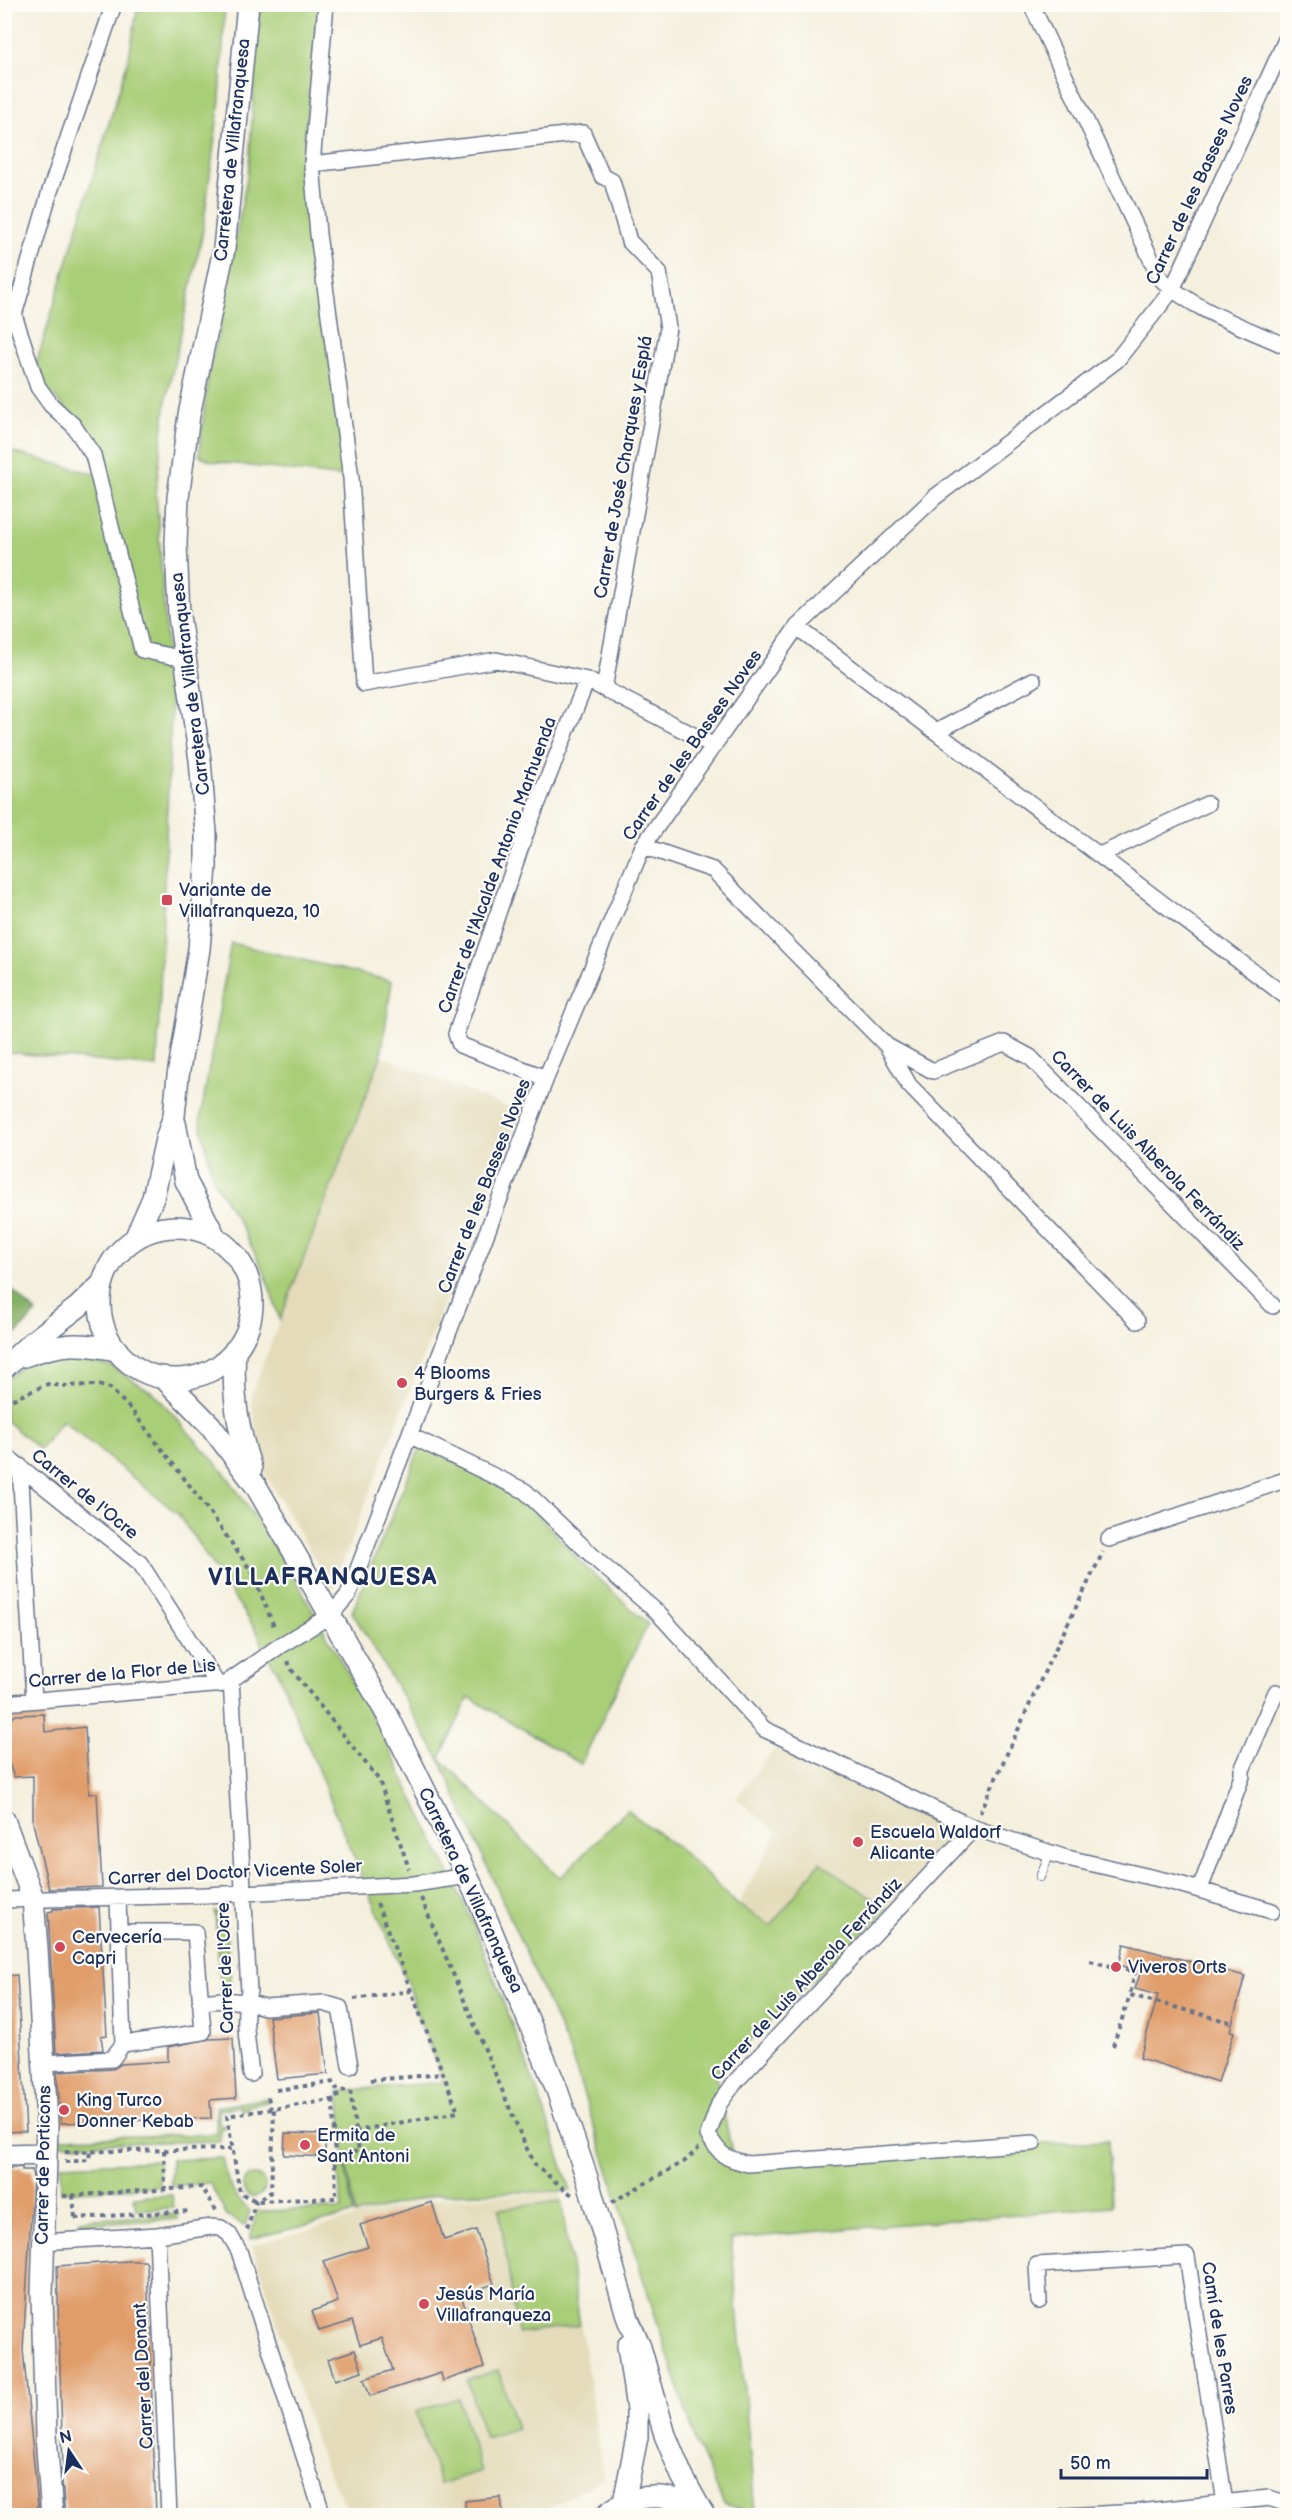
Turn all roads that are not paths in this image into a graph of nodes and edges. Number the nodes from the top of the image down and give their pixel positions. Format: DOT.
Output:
graph roads {
  1 [pos="114,4"];
  2 [pos="248,4"];
  3 [pos="326,4"];
  4 [pos="1031,4"];
  5 [pos="1287,35"];
  6 [pos="312,164"];
  7 [pos="1172,290"];
  8 [pos="1287,347"];
  9 [pos="797,627"];
  10 [pos="184,659"];
  11 [pos="587,680"];
  12 [pos="1033,680"];
  13 [pos="604,689"];
  14 [pos="936,732"];
  15 [pos="714,746"];
  16 [pos="1207,804"];
  17 [pos="643,846"];
  18 [pos="1100,855"];
  19 [pos="1281,986"];
  20 [pos="1287,998"];
  21 [pos="887,1046"];
  22 [pos="546,1078"];
  23 [pos="174,1116"];
  24 [pos="215,1237"];
  25 [pos="135,1239"];
  26 [pos="102,1284"];
  27 [pos="1273,1305"];
  28 [pos="1137,1321"];
  29 [pos="117,1350"];
  30 [pos="235,1350"];
  31 [pos="10,1364"];
  32 [pos="163,1377"];
  33 [pos="411,1436"];
  34 [pos="4,1454"];
  35 [pos="20,1466"];
  36 [pos="1287,1479"];
  37 [pos="256,1486"];
  38 [pos="1109,1539"];
  39 [pos="332,1615"];
  40 [pos="225,1683"];
  41 [pos="1276,1692"];
  42 [pos="34,1700"];
  43 [pos="4,1703"];
  44 [pos="4,1820"];
  45 [pos="974,1828"];
  46 [pos="1050,1853"];
  47 [pos="468,1876"];
  48 [pos="1040,1877"];
  49 [pos="1200,1889"];
  50 [pos="242,1893"];
  51 [pos="33,1898"];
  52 [pos="118,1899"];
  53 [pos="4,1900"];
  54 [pos="1272,1911"];
  55 [pos="119,1932"];
  56 [pos="200,2002"];
  57 [pos="246,2002"];
  58 [pos="123,2044"];
  59 [pos="44,2063"];
  60 [pos="350,2066"];
  61 [pos="251,2074"];
  62 [pos="1033,2143"];
  63 [pos="4,2155"];
  64 [pos="56,2156"];
  65 [pos="157,2235"];
  66 [pos="42,2242"];
  67 [pos="1039,2301"];
  68 [pos="628,2319"];
  69 [pos="624,2502"];
  70 [pos="1225,2503"];
  71 [pos="1287,2504"];
  72 [pos="704,2513"];
  73 [pos="52,2516"];
  74 [pos="169,2516"];
  75 [pos="323,2516"];
  76 [pos="605,2516"];
  77 [pos="1065,2516"];
  1 -- 10 [label="street"];
  2 -- 10 [label="main road, Carretera de Villafranquesa"];
  3 -- 6 [label="street"];
  4 -- 7 [label="street"];
  5 -- 7 [label="street, Carrer de les Basses Noves"];
  6 -- 11 [label="street"];
  6 -- 13 [label="street, Carrer de José Charques y Esplá"];
  7 -- 8 [label="street"];
  7 -- 9 [label="street, Carrer de les Basses Noves"];
  9 -- 14 [label="street"];
  9 -- 15 [label="street, Carrer de les Basses Noves"];
  10 -- 23 [label="main road, Carretera de Villafranquesa"];
  11 -- 13 [label="street"];
  11 -- 22 [label="street, Carrer de l'Alcalde Antonio Marhuenda"];
  12 -- 14 [label="street"];
  13 -- 15 [label="street"];
  14 -- 18 [label="street"];
  15 -- 17 [label="street, Carrer de les Basses Noves"];
  16 -- 18 [label="street"];
  17 -- 21 [label="street, Carrer de Luis Alberola Ferrándiz"];
  17 -- 22 [label="street, Carrer de les Basses Noves"];
  18 -- 19 [label="street"];
  19 -- 20 [label="street"];
  21 -- 27 [label="street, Carrer de Luis Alberola Ferrándiz"];
  21 -- 28 [label="street, Carrer de Luis Alberola Ferrándiz"];
  22 -- 33 [label="street, Carrer de les Basses Noves"];
  23 -- 24 [label="main road, Carretera de Villafranquesa"];
  23 -- 25 [label="main road, Carretera de Villafranquesa"];
  24 -- 25 [label="main road"];
  24 -- 30 [label="main road"];
  25 -- 26 [label="main road"];
  26 -- 29 [label="main road"];
  26 -- 31 [label="main road"];
  29 -- 31 [label="main road"];
  29 -- 32 [label="main road"];
  30 -- 32 [label="main road"];
  30 -- 37 [label="main road, Carretera de Villafranquesa"];
  32 -- 37 [label="main road, Carretera de Villafranquesa"];
  33 -- 39 [label="street, Carrer de les Basses Noves"];
  33 -- 45 [label="street"];
  34 -- 35 [label="street, Carrer de l'Ocre"];
  35 -- 40 [label="street, Carrer de l'Ocre"];
  35 -- 42 [label="street"];
  36 -- 38 [label="street"];
  37 -- 39 [label="main road, Carretera de Villafranquesa"];
  39 -- 40 [label="street, Carrer de la Flor de Lis"];
  39 -- 47 [label="main road, Carretera de Villafranquesa"];
  40 -- 42 [label="street, Carrer de la Flor de Lis"];
  40 -- 50 [label="street, Carrer de l'Ocre"];
  41 -- 49 [label="street"];
  42 -- 43 [label="street, Carrer de la Flor de Lis"];
  44 -- 51 [label="main road, Carrer de Porticons"];
  45 -- 46 [label="street"];
  45 -- 62 [label="street, Carrer de Luis Alberola Ferrándiz"];
  46 -- 48 [label="lane"];
  46 -- 49 [label="street"];
  47 -- 50 [label="street, Carrer del Doctor Vicente Soler"];
  47 -- 68 [label="main road, Carretera de Villafranquesa"];
  49 -- 54 [label="street"];
  50 -- 52 [label="street, Carrer del Doctor Vicente Soler"];
  50 -- 57 [label="street, Carrer de l'Ocre"];
  51 -- 52 [label="street, Carrer del Doctor Vicente Soler"];
  51 -- 53 [label="street, Carrer del Doctor Vicente Soler"];
  51 -- 59 [label="main road, Carrer de Porticons"];
  52 -- 55 [label="street"];
  55 -- 56 [label="street"];
  55 -- 58 [label="street"];
  56 -- 57 [label="street"];
  56 -- 58 [label="street"];
  57 -- 60 [label="street"];
  57 -- 61 [label="street, Carrer de l'Ocre"];
  58 -- 59 [label="street"];
  59 -- 64 [label="main road, Carrer de Porticons"];
  63 -- 64 [label="main road"];
  64 -- 66 [label="main road, Carrer de Porticons"];
  65 -- 66 [label="street"];
  65 -- 74 [label="street, Carrer del Donant"];
  65 -- 75 [label="street"];
  66 -- 73 [label="main road, Carrer de Porticons"];
  67 -- 70 [label="street, Camí de les Parres"];
  68 -- 69 [label="main road, Carretera de Villafranquesa"];
  68 -- 72 [label="main road, Carretera de Villafranquesa"];
  69 -- 72 [label="main road"];
  69 -- 76 [label="main road"];
  70 -- 71 [label="street"];
  70 -- 77 [label="street"];
}
